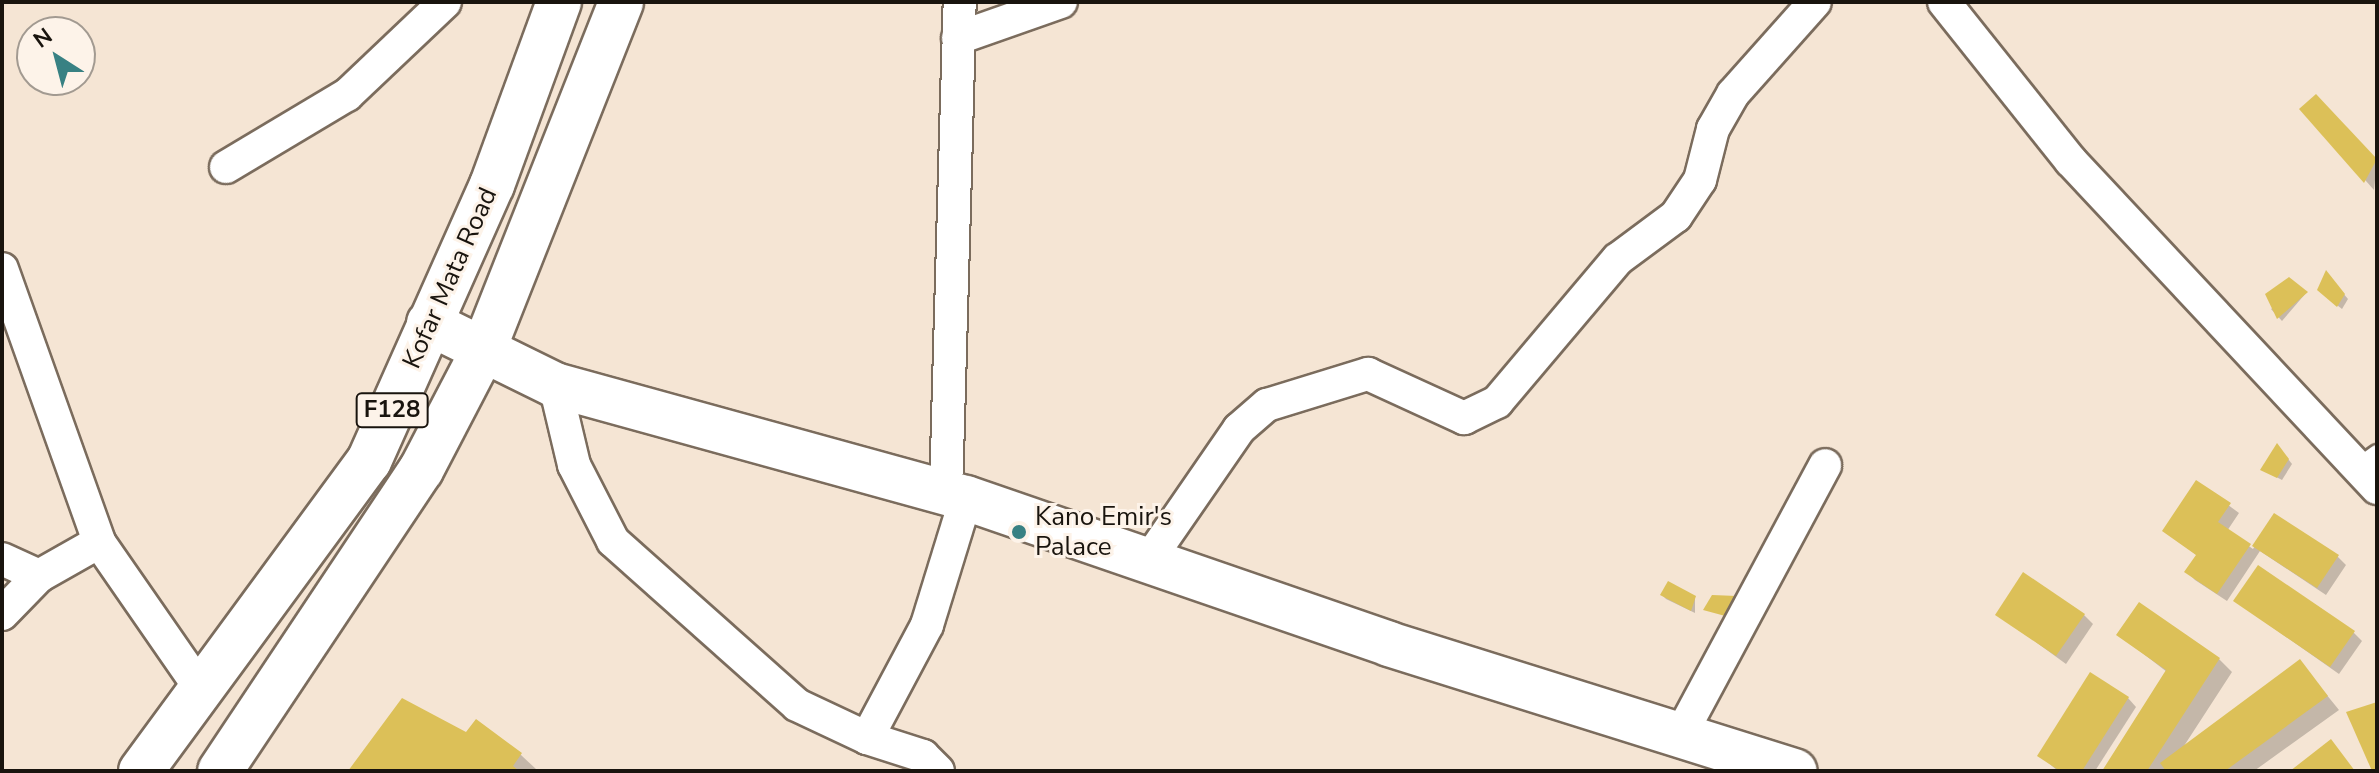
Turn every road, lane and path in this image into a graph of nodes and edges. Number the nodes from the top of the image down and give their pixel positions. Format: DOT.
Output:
graph roads {
  1 [pos="445,2"];
  2 [pos="559,2"];
  3 [pos="621,2"];
  4 [pos="960,2"];
  5 [pos="1061,2"];
  6 [pos="1815,2"];
  7 [pos="1944,2"];
  8 [pos="958,38"];
  9 [pos="226,167"];
  10 [pos="2,269"];
  11 [pos="429,323"];
  12 [pos="483,351"];
  13 [pos="555,385"];
  14 [pos="1825,465"];
  15 [pos="2371,469"];
  16 [pos="956,495"];
  17 [pos="99,542"];
  18 [pos="2,559"];
  19 [pos="1148,561"];
  20 [pos="39,576"];
  21 [pos="2,614"];
  22 [pos="203,692"];
  23 [pos="1681,734"];
  24 [pos="867,738"];
  25 [pos="141,771"];
  26 [pos="220,771"];
  27 [pos="938,771"];
  28 [pos="1795,771"];
  1 -- 9 [label="street"];
  2 -- 11 [label="main road, Kofar Mata Road / F128"];
  3 -- 12 [label="main road, F128"];
  4 -- 8 [label="street"];
  5 -- 8 [label="street"];
  6 -- 19 [label="street"];
  7 -- 15 [label="street"];
  8 -- 16 [label="street"];
  10 -- 17 [label="street"];
  11 -- 12 [label="main road"];
  11 -- 22 [label="main road, Kofar Mata Road / F128"];
  12 -- 13 [label="main road"];
  12 -- 26 [label="main road, F128"];
  13 -- 16 [label="main road"];
  13 -- 24 [label="street"];
  14 -- 23 [label="street"];
  16 -- 19 [label="main road"];
  16 -- 24 [label="street"];
  17 -- 20 [label="street"];
  17 -- 22 [label="street"];
  18 -- 20 [label="street"];
  19 -- 23 [label="main road"];
  20 -- 21 [label="street"];
  22 -- 25 [label="main road, Kofar Mata Road / F128"];
  23 -- 28 [label="main road"];
  24 -- 27 [label="street"];
}
